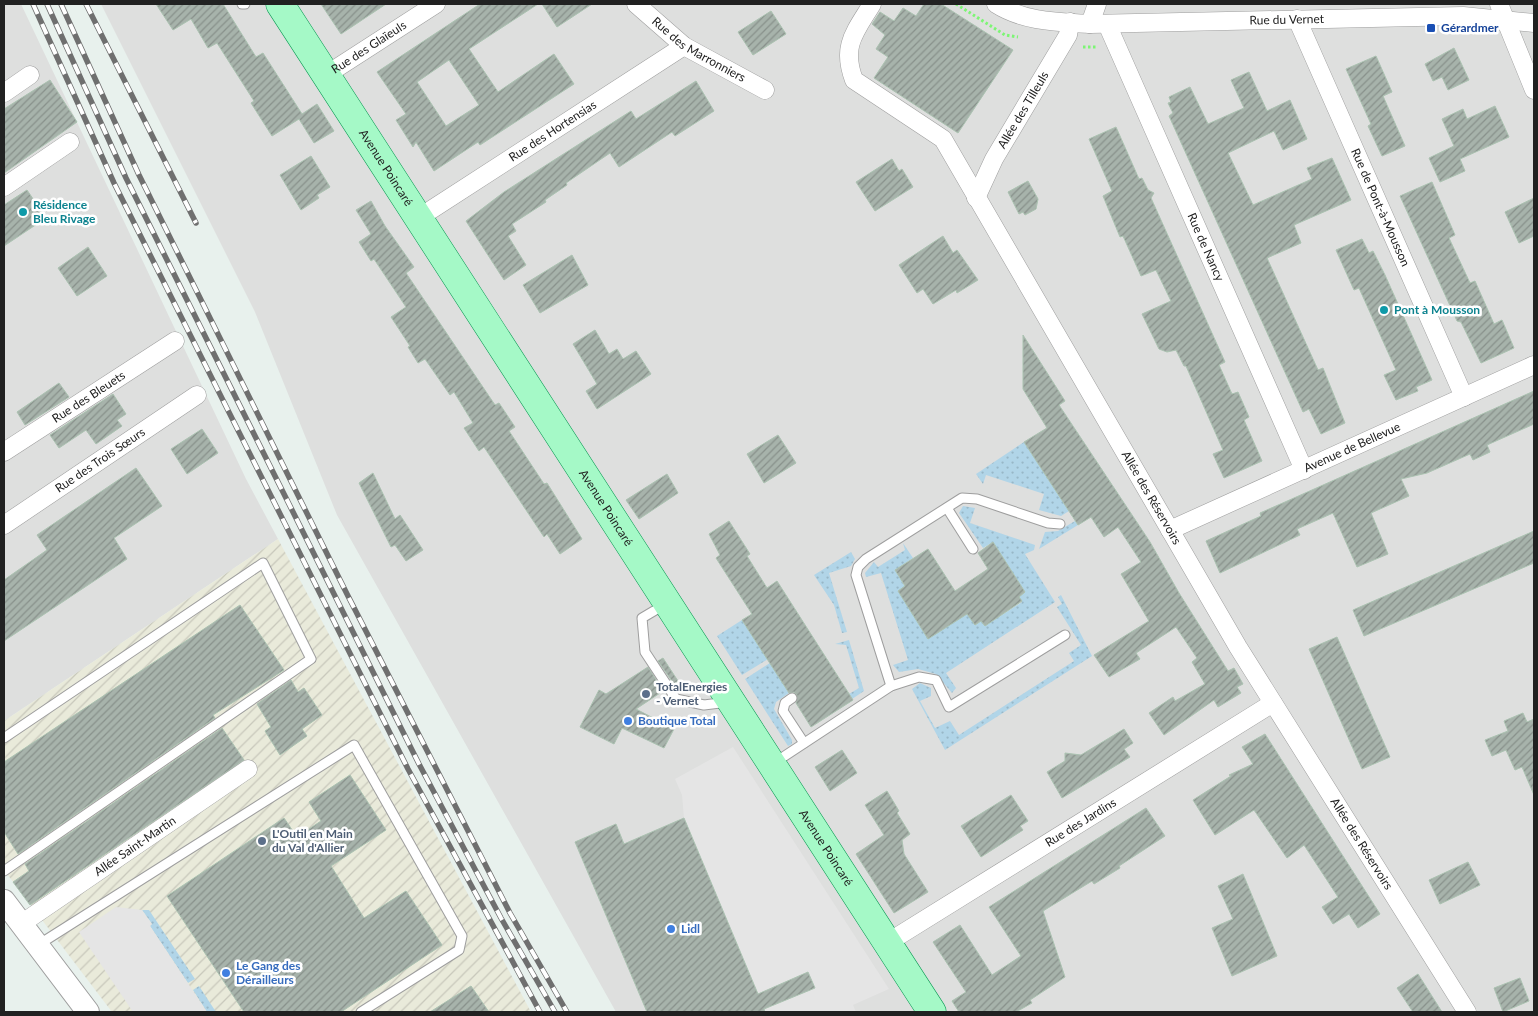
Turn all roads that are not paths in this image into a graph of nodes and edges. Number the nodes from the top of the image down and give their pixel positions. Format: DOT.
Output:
graph roads {
  1 [pos="280,4"];
  2 [pos="436,4"];
  3 [pos="636,4"];
  4 [pos="872,4"];
  5 [pos="996,4"];
  6 [pos="1097,4"];
  7 [pos="1499,4"];
  8 [pos="1297,20"];
  9 [pos="1506,21"];
  10 [pos="1070,22"];
  11 [pos="1099,24"];
  12 [pos="1534,24"];
  13 [pos="684,46"];
  14 [pos="326,74"];
  15 [pos="30,75"];
  16 [pos="765,90"];
  17 [pos="1534,90"];
  18 [pos="4,92"];
  19 [pos="70,142"];
  20 [pos="4,187"];
  21 [pos="976,198"];
  22 [pos="420,217"];
  23 [pos="175,341"];
  24 [pos="1534,365"];
  25 [pos="197,395"];
  26 [pos="1464,397"];
  27 [pos="4,452"];
  28 [pos="1304,470"];
  29 [pos="947,508"];
  30 [pos="1060,524"];
  31 [pos="4,525"];
  32 [pos="1170,530"];
  33 [pos="973,549"];
  34 [pos="667,604"];
  35 [pos="1065,635"];
  36 [pos="891,686"];
  37 [pos="792,698"];
  38 [pos="730,702"];
  39 [pos="1273,703"];
  40 [pos="4,738"];
  41 [pos="804,743"];
  42 [pos="771,765"];
  43 [pos="248,769"];
  44 [pos="4,871"];
  45 [pos="4,901"];
  46 [pos="21,924"];
  47 [pos="887,943"];
  48 [pos="37,945"];
  49 [pos="88,1012"];
  50 [pos="361,1012"];
  51 [pos="932,1012"];
  52 [pos="1466,1012"];
  1 -- 14 [label="main road, Avenue Poincaré"];
  2 -- 14 [label="street, Rue des Glaïeuls"];
  3 -- 13 [label="street, Rue des Marronniers"];
  4 -- 21 [label="street, Allée des Réservoirs"];
  5 -- 10 [label="street, Rue du Vernet"];
  6 -- 11 [label="street"];
  7 -- 9 [label="street"];
  8 -- 9 [label="street, Rue du Vernet"];
  8 -- 11 [label="street, Rue du Vernet"];
  8 -- 26 [label="street, Rue de Pont-à-Mousson"];
  9 -- 12 [label="street, Rue du Vernet"];
  9 -- 17 [label="street"];
  10 -- 11 [label="street, Rue du Vernet"];
  10 -- 21 [label="street, Allée des Tilleuls"];
  11 -- 28 [label="street, Rue de Nancy"];
  13 -- 16 [label="street, Rue des Marronniers"];
  13 -- 22 [label="street, Rue des Hortensias"];
  14 -- 22 [label="main road, Avenue Poincaré"];
  15 -- 18 [label="street"];
  19 -- 20 [label="street"];
  21 -- 32 [label="street, Allée des Réservoirs"];
  22 -- 34 [label="main road, Avenue Poincaré"];
  23 -- 27 [label="street, Rue des Bleuets"];
  24 -- 26 [label="street, Avenue de Bellevue"];
  25 -- 31 [label="street, Rue des Trois Sœurs"];
  26 -- 28 [label="street, Avenue de Bellevue"];
  28 -- 32 [label="street, Avenue de Bellevue"];
  29 -- 30 [label="lane"];
  29 -- 33 [label="lane"];
  29 -- 36 [label="lane"];
  32 -- 39 [label="street, Allée des Réservoirs"];
  34 -- 38 [label="main road, Avenue Poincaré"];
  34 -- 38 [label="lane"];
  35 -- 36 [label="lane"];
  36 -- 41 [label="lane"];
  37 -- 41 [label="lane"];
  38 -- 42 [label="main road, Avenue Poincaré"];
  39 -- 47 [label="street, Rue des Jardins"];
  39 -- 52 [label="street, Allée des Réservoirs"];
  40 -- 44 [label="lane"];
  41 -- 42 [label="lane"];
  42 -- 47 [label="main road, Avenue Poincaré"];
  43 -- 46 [label="street, Allée Saint-Martin"];
  45 -- 46 [label="street"];
  46 -- 48 [label="street"];
  47 -- 51 [label="main road, Avenue Poincaré"];
  48 -- 49 [label="street"];
  48 -- 50 [label="lane"];
}
